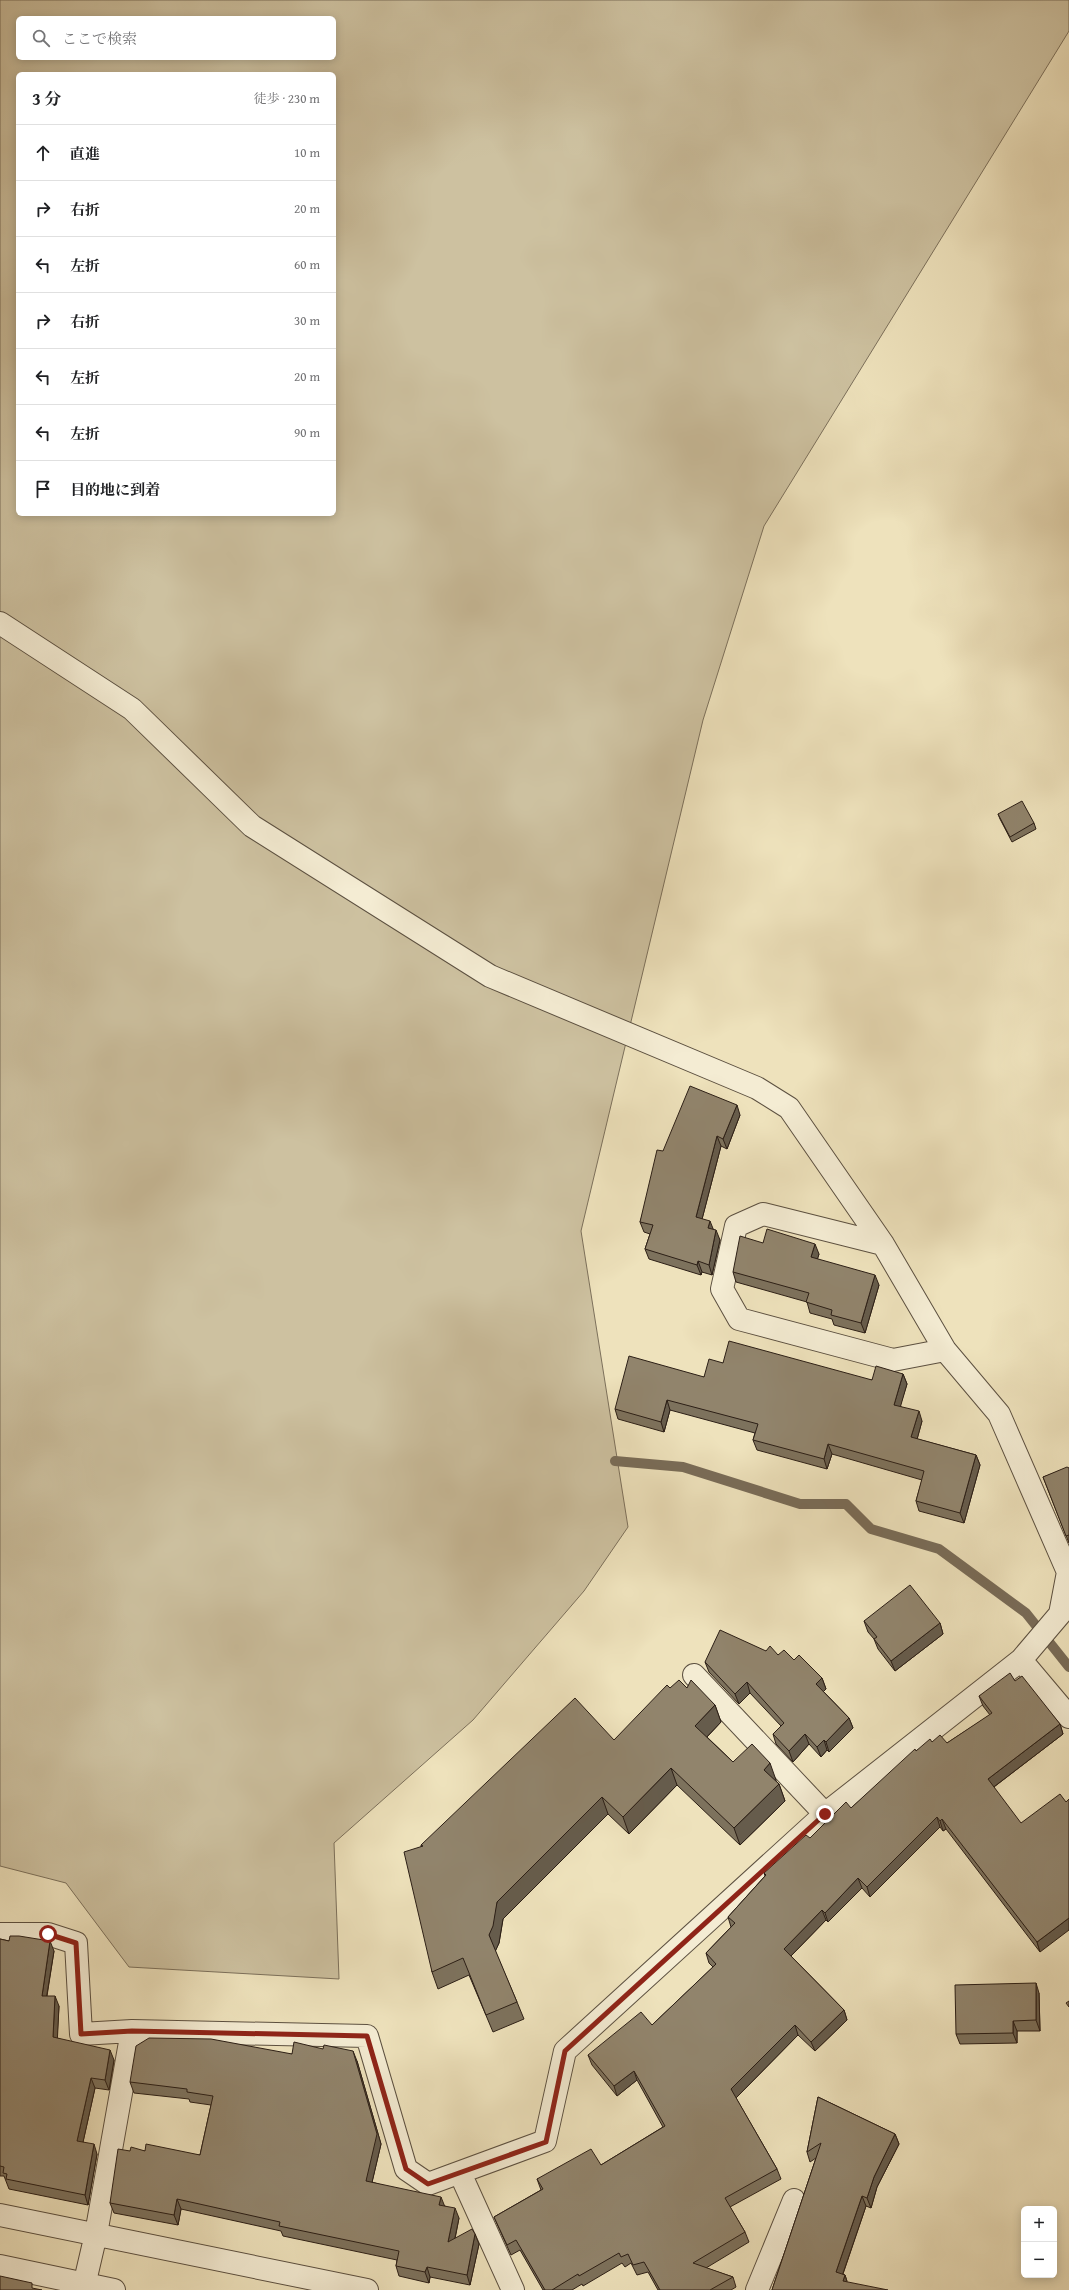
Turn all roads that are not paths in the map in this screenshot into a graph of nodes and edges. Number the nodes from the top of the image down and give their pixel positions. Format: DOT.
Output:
graph roads {
  1 [pos="0,623"];
  2 [pos="883,1244"];
  3 [pos="945,1350"];
  4 [pos="1021,1660"];
  5 [pos="694,1675"];
  6 [pos="1069,1717"];
  7 [pos="825,1814"];
  8 [pos="0,1934"];
  9 [pos="132,2031"];
  10 [pos="460,2173"];
  11 [pos="794,2200"];
  12 [pos="0,2215"];
  13 [pos="96,2234"];
  14 [pos="0,2266"];
  15 [pos="84,2287"];
  16 [pos="114,2290"];
  17 [pos="367,2290"];
  18 [pos="513,2290"];
  19 [pos="757,2290"];
  1 -- 2 [label="street"];
  2 -- 3 [label="street"];
  2 -- 3 [label="street"];
  3 -- 4 [label="street"];
  4 -- 6 [label="street"];
  4 -- 7 [label="street"];
  5 -- 7 [label="street"];
  7 -- 10 [label="street"];
  8 -- 9 [label="street"];
  9 -- 10 [label="street"];
  9 -- 13 [label="street"];
  10 -- 18 [label="street"];
  11 -- 19 [label="street"];
  12 -- 13 [label="street"];
  13 -- 15 [label="street"];
  13 -- 17 [label="street"];
  14 -- 15 [label="street"];
  15 -- 16 [label="street"];
}
